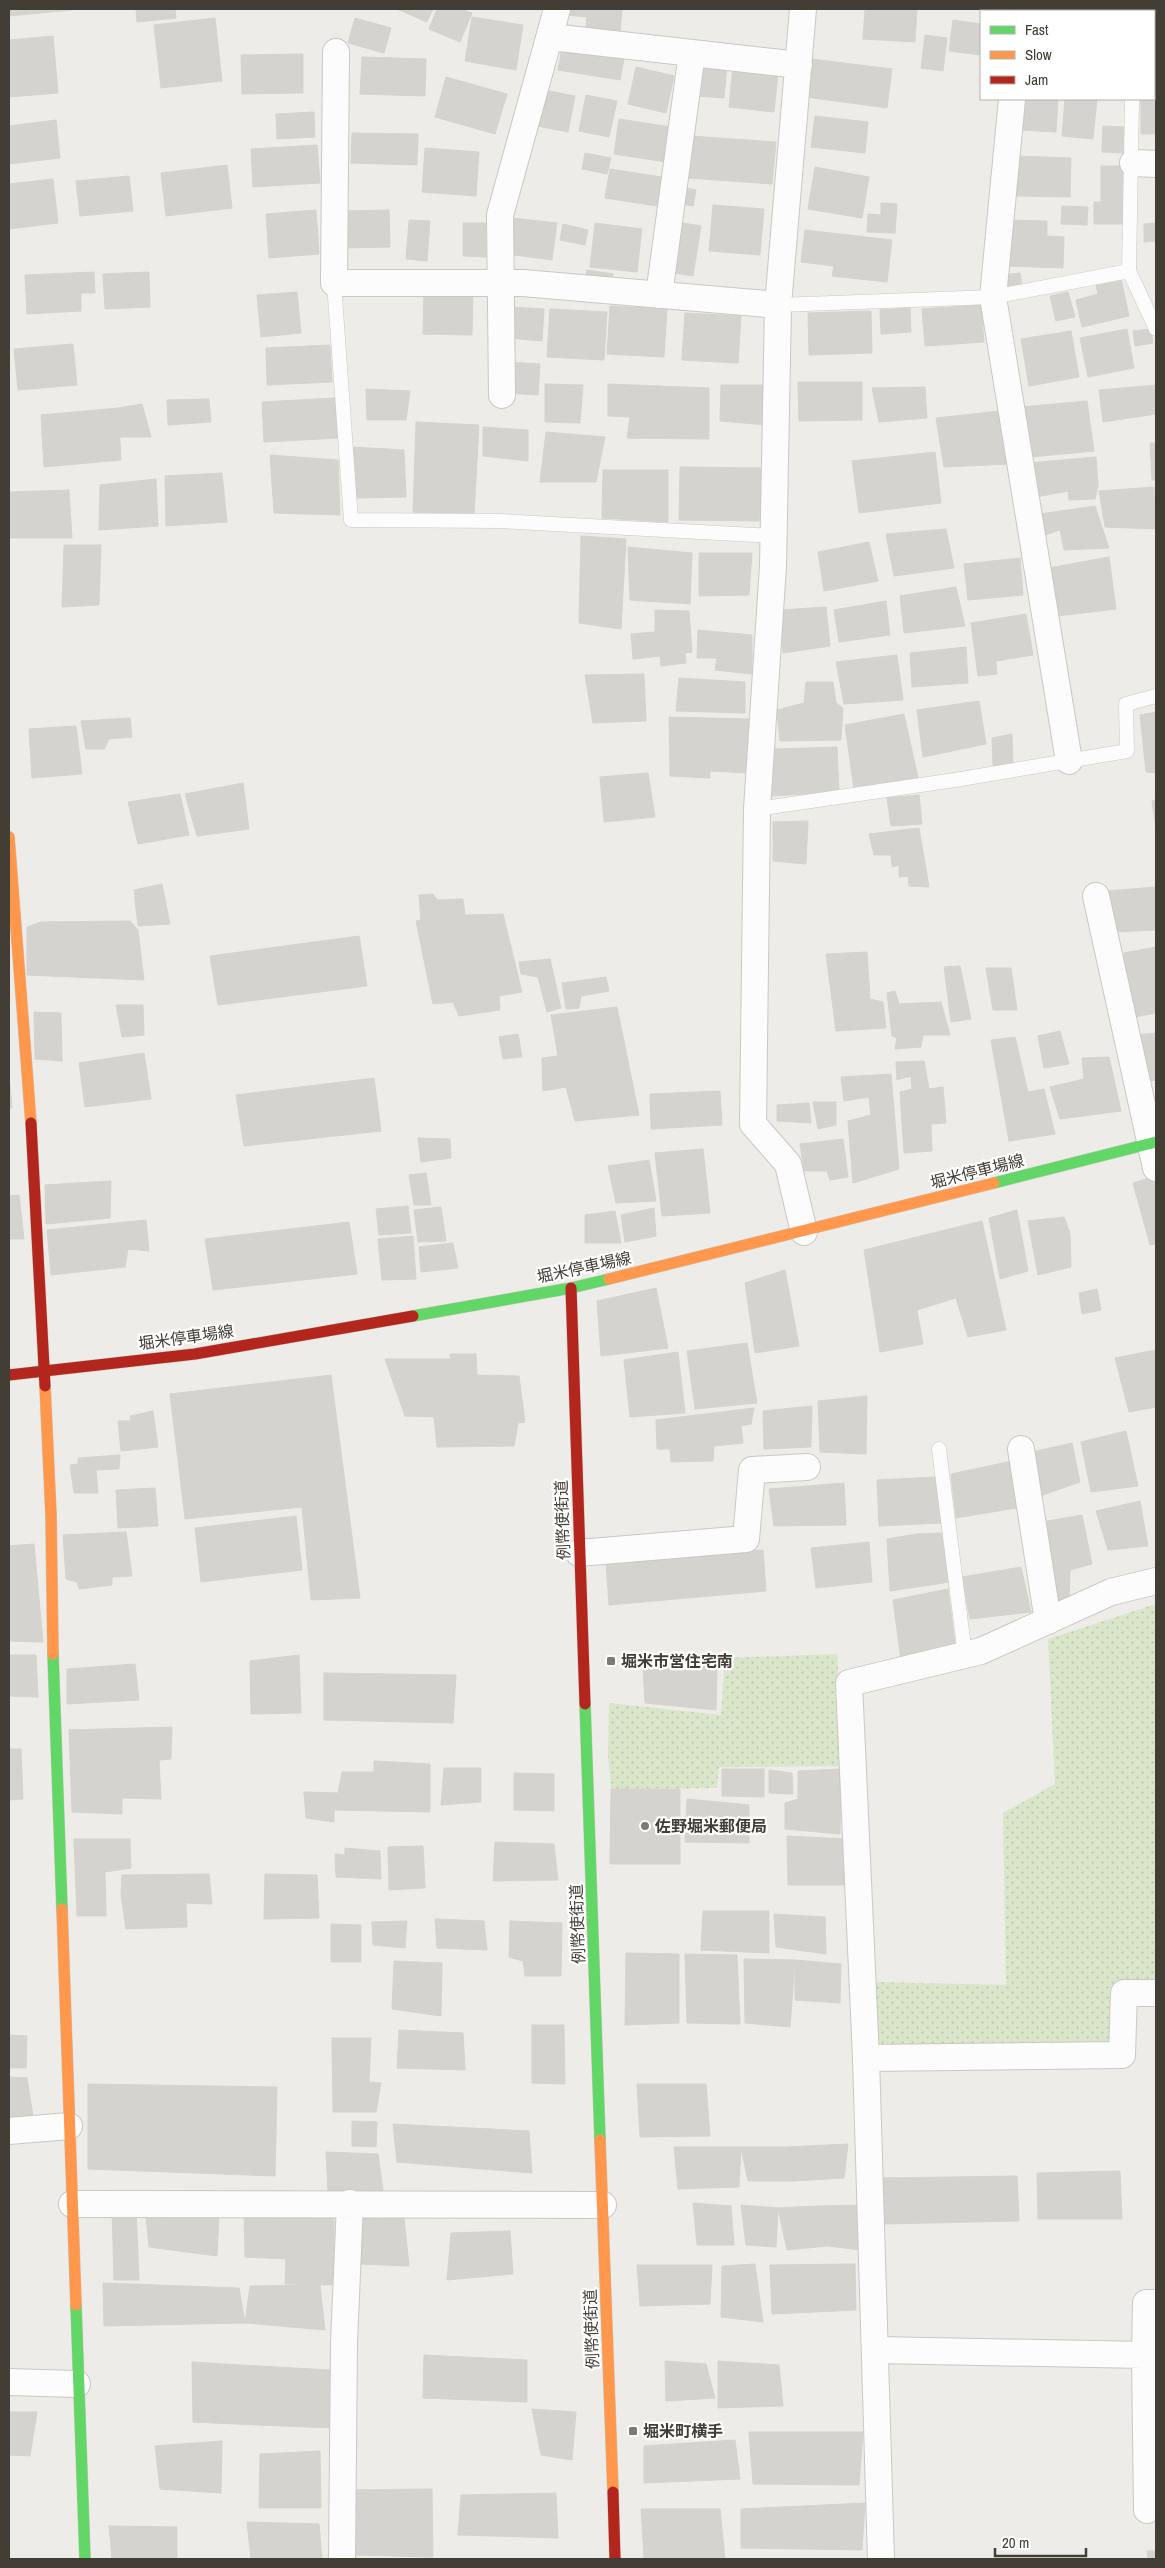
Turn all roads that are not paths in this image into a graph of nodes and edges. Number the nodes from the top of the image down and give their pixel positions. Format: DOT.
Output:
graph roads {
  1 [pos="557,9"];
  2 [pos="803,9"];
  3 [pos="551,37"];
  4 [pos="336,52"];
  5 [pos="692,53"];
  6 [pos="799,65"];
  7 [pos="1012,100"];
  8 [pos="1132,100"];
  9 [pos="1144,164"];
  10 [pos="1129,271"];
  11 [pos="334,284"];
  12 [pos="501,284"];
  13 [pos="659,295"];
  14 [pos="994,297"];
  15 [pos="778,305"];
  16 [pos="1156,329"];
  17 [pos="502,396"];
  18 [pos="774,536"];
  19 [pos="1156,696"];
  20 [pos="1069,762"];
  21 [pos="757,809"];
  22 [pos="9,837"];
  23 [pos="1096,896"];
  24 [pos="12,902"];
  25 [pos="1155,1151"];
  26 [pos="804,1232"];
  27 [pos="571,1288"];
  28 [pos="43,1372"];
  29 [pos="9,1375"];
  30 [pos="939,1449"];
  31 [pos="1021,1449"];
  32 [pos="807,1467"];
  33 [pos="580,1552"];
  34 [pos="1156,1581"];
  35 [pos="1048,1621"];
  36 [pos="965,1655"];
  37 [pos="1156,1994"];
  38 [pos="866,2058"];
  39 [pos="69,2126"];
  40 [pos="9,2131"];
  41 [pos="350,2203"];
  42 [pos="72,2204"];
  43 [pos="603,2205"];
  44 [pos="1156,2304"];
  45 [pos="876,2350"];
  46 [pos="1145,2355"];
  47 [pos="9,2382"];
  48 [pos="77,2384"];
  49 [pos="1147,2510"];
  50 [pos="85,2559"];
  51 [pos="342,2559"];
  52 [pos="615,2559"];
  53 [pos="881,2559"];
  1 -- 3 [label="street"];
  2 -- 6 [label="street"];
  3 -- 5 [label="street"];
  3 -- 12 [label="street"];
  4 -- 11 [label="street"];
  5 -- 6 [label="street"];
  5 -- 13 [label="street"];
  6 -- 15 [label="street"];
  7 -- 14 [label="street"];
  8 -- 9 [label="lane"];
  9 -- 10 [label="lane"];
  10 -- 14 [label="lane"];
  10 -- 16 [label="lane"];
  11 -- 12 [label="street"];
  11 -- 18 [label="lane"];
  12 -- 13 [label="street"];
  12 -- 17 [label="street"];
  13 -- 15 [label="street"];
  14 -- 15 [label="lane"];
  14 -- 20 [label="street"];
  15 -- 18 [label="street"];
  18 -- 21 [label="street"];
  19 -- 20 [label="lane"];
  20 -- 21 [label="lane"];
  21 -- 26 [label="street"];
  22 -- 24 [label="street"];
  23 -- 25 [label="street"];
  24 -- 28 [label="street"];
  25 -- 26 [label="street, 堀米停車場線"];
  26 -- 27 [label="street, 堀米停車場線"];
  27 -- 28 [label="street, 堀米停車場線"];
  27 -- 33 [label="street, 例幣使街道"];
  28 -- 29 [label="street, 堀米停車場線"];
  28 -- 39 [label="street"];
  30 -- 36 [label="lane"];
  31 -- 35 [label="street"];
  32 -- 33 [label="street"];
  33 -- 43 [label="street, 例幣使街道"];
  34 -- 35 [label="street"];
  35 -- 36 [label="street"];
  36 -- 38 [label="street"];
  37 -- 38 [label="street"];
  38 -- 45 [label="street"];
  39 -- 40 [label="street"];
  39 -- 42 [label="street"];
  41 -- 42 [label="street"];
  41 -- 43 [label="street"];
  41 -- 51 [label="street"];
  42 -- 48 [label="street"];
  43 -- 52 [label="street, 例幣使街道"];
  44 -- 46 [label="street"];
  45 -- 46 [label="street"];
  45 -- 53 [label="street"];
  46 -- 49 [label="street"];
  47 -- 48 [label="street"];
  48 -- 50 [label="street"];
}
